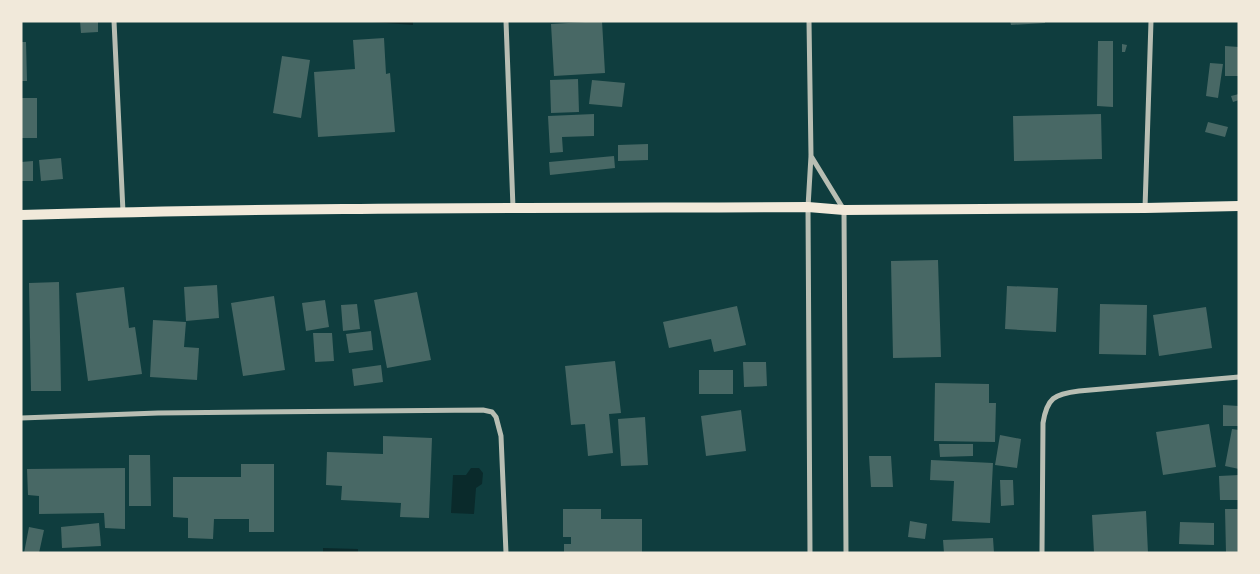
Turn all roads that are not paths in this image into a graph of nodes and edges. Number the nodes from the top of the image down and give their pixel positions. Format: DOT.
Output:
graph roads {
  1 [pos="114,21"];
  2 [pos="506,21"];
  3 [pos="809,21"];
  4 [pos="1151,21"];
  5 [pos="811,156"];
  6 [pos="1239,206"];
  7 [pos="808,207"];
  8 [pos="513,208"];
  9 [pos="1146,208"];
  10 [pos="844,210"];
  11 [pos="123,212"];
  12 [pos="21,215"];
  13 [pos="1239,377"];
  14 [pos="21,418"];
  15 [pos="506,553"];
  16 [pos="810,553"];
  17 [pos="846,553"];
  18 [pos="1042,553"];
  1 -- 11 [label="street"];
  2 -- 8 [label="street"];
  3 -- 5 [label="street"];
  4 -- 9 [label="street"];
  5 -- 7 [label="street"];
  5 -- 10 [label="street"];
  6 -- 9 [label="main road"];
  7 -- 8 [label="main road"];
  7 -- 10 [label="main road"];
  7 -- 16 [label="street"];
  8 -- 11 [label="main road"];
  9 -- 10 [label="main road"];
  10 -- 17 [label="street"];
  11 -- 12 [label="main road"];
  13 -- 18 [label="street"];
  14 -- 15 [label="street"];
}
